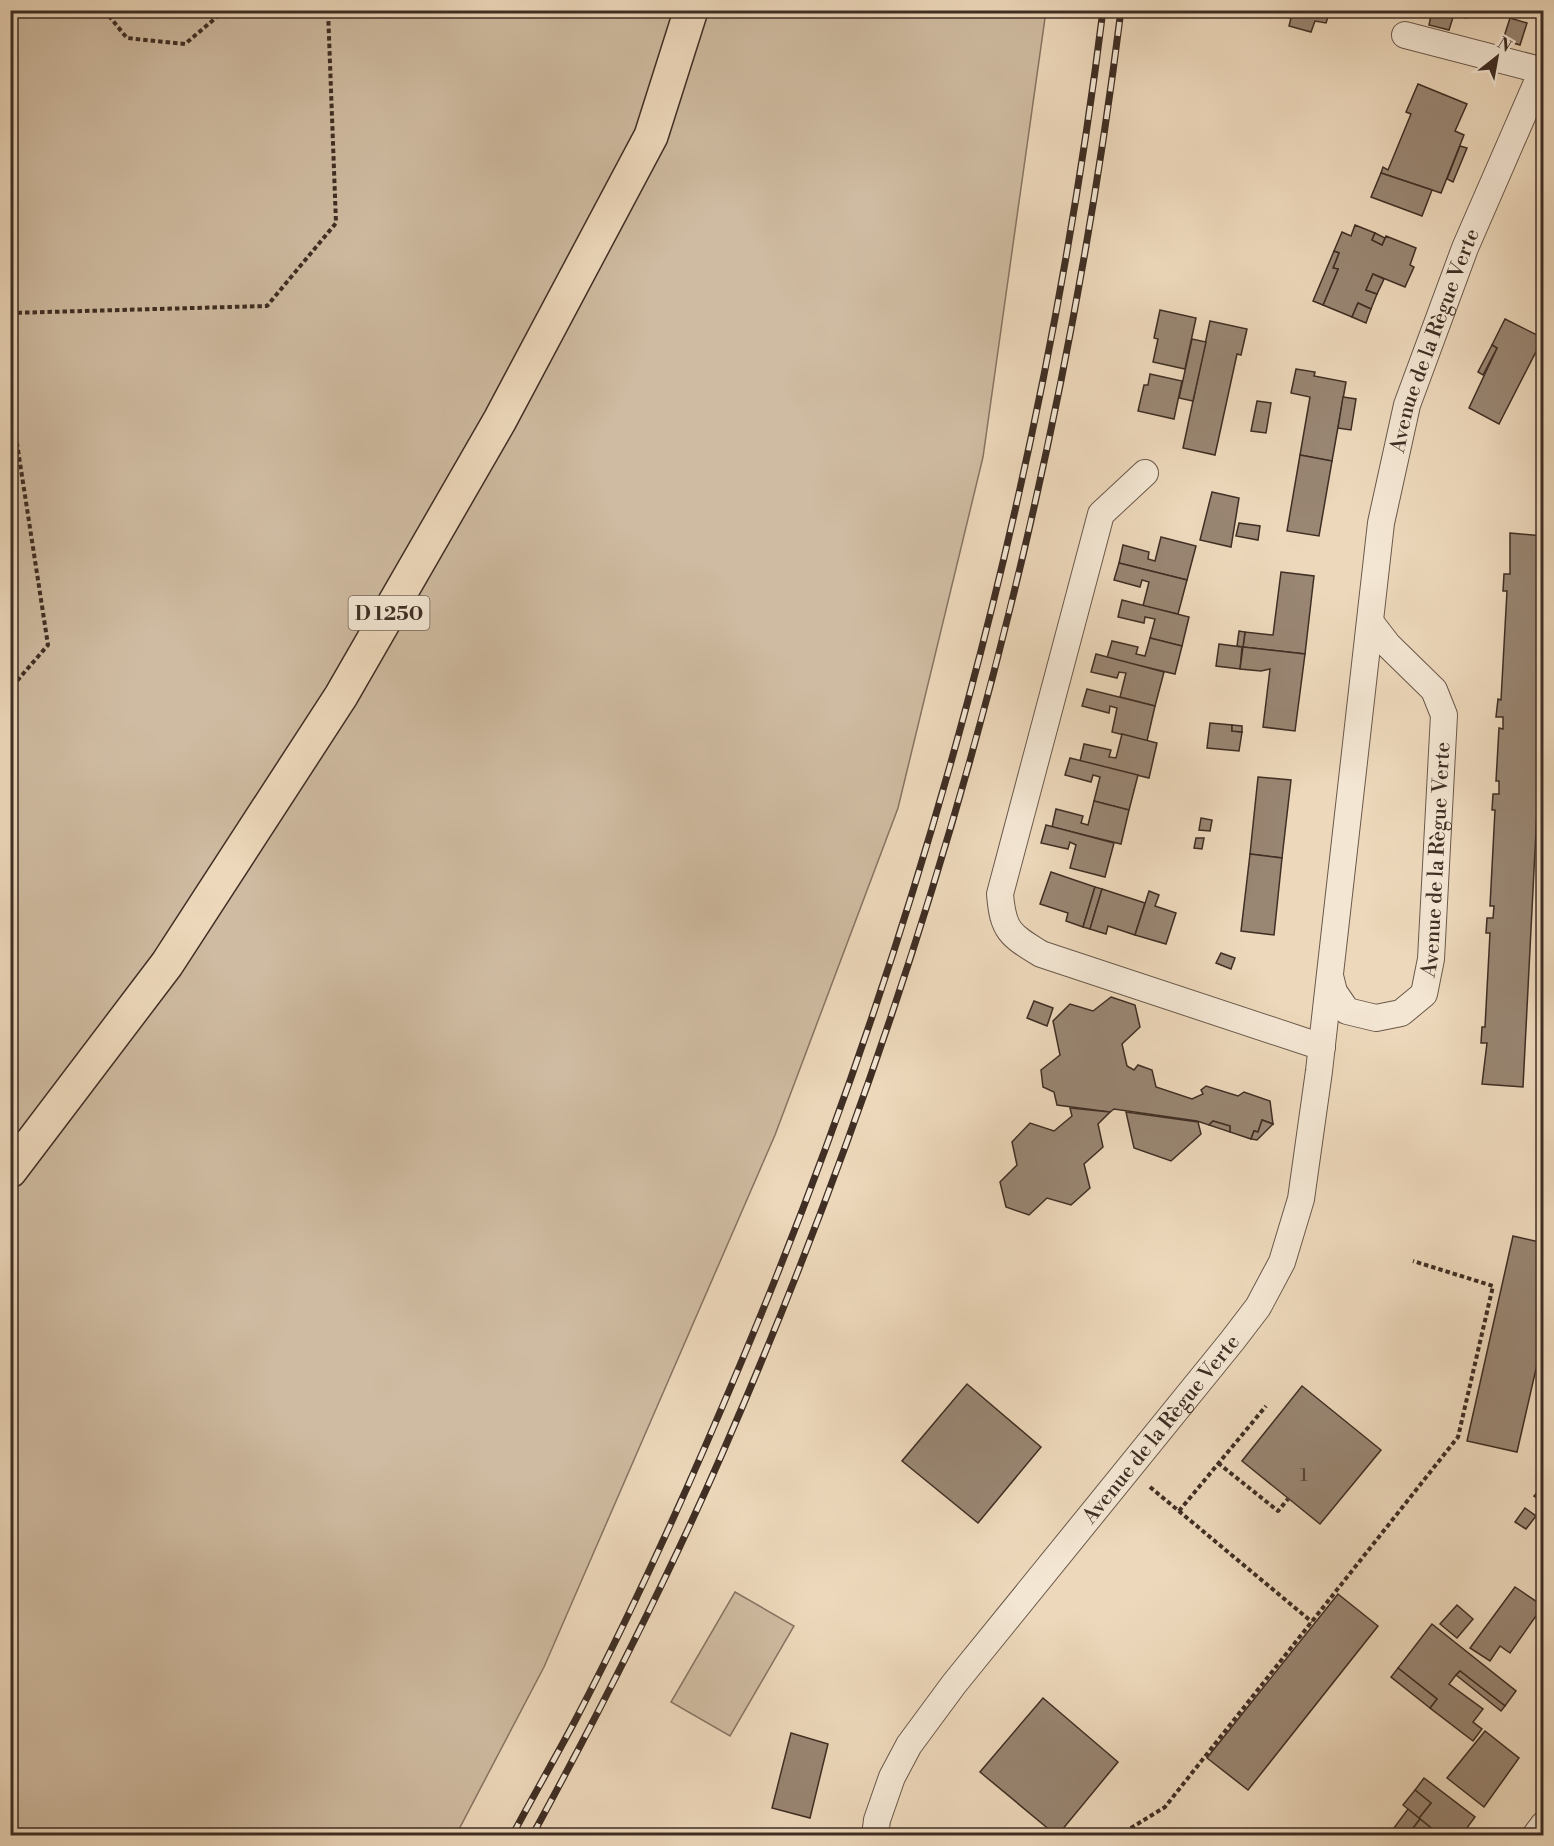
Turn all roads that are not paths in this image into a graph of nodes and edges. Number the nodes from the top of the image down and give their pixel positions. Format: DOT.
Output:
graph roads {
  1 [pos="691,10"];
  2 [pos="1405,35"];
  3 [pos="1543,71"];
  4 [pos="1145,473"];
  5 [pos="1371,622"];
  6 [pos="1329,970"];
  7 [pos="1322,1047"];
  8 [pos="10,1171"];
  9 [pos="1544,1824"];
  10 [pos="875,1836"];
  11 [pos="1535,1836"];
  1 -- 8 [label="main road, D 1250"];
  2 -- 3 [label="street"];
  3 -- 5 [label="street, Avenue de la Règue Verte"];
  4 -- 7 [label="street"];
  5 -- 6 [label="street, Avenue de la Règue Verte"];
  5 -- 6 [label="street, Avenue de la Règue Verte"];
  6 -- 7 [label="street, Avenue de la Règue Verte"];
  7 -- 10 [label="street, Avenue de la Règue Verte"];
  9 -- 11 [label="street"];
}
